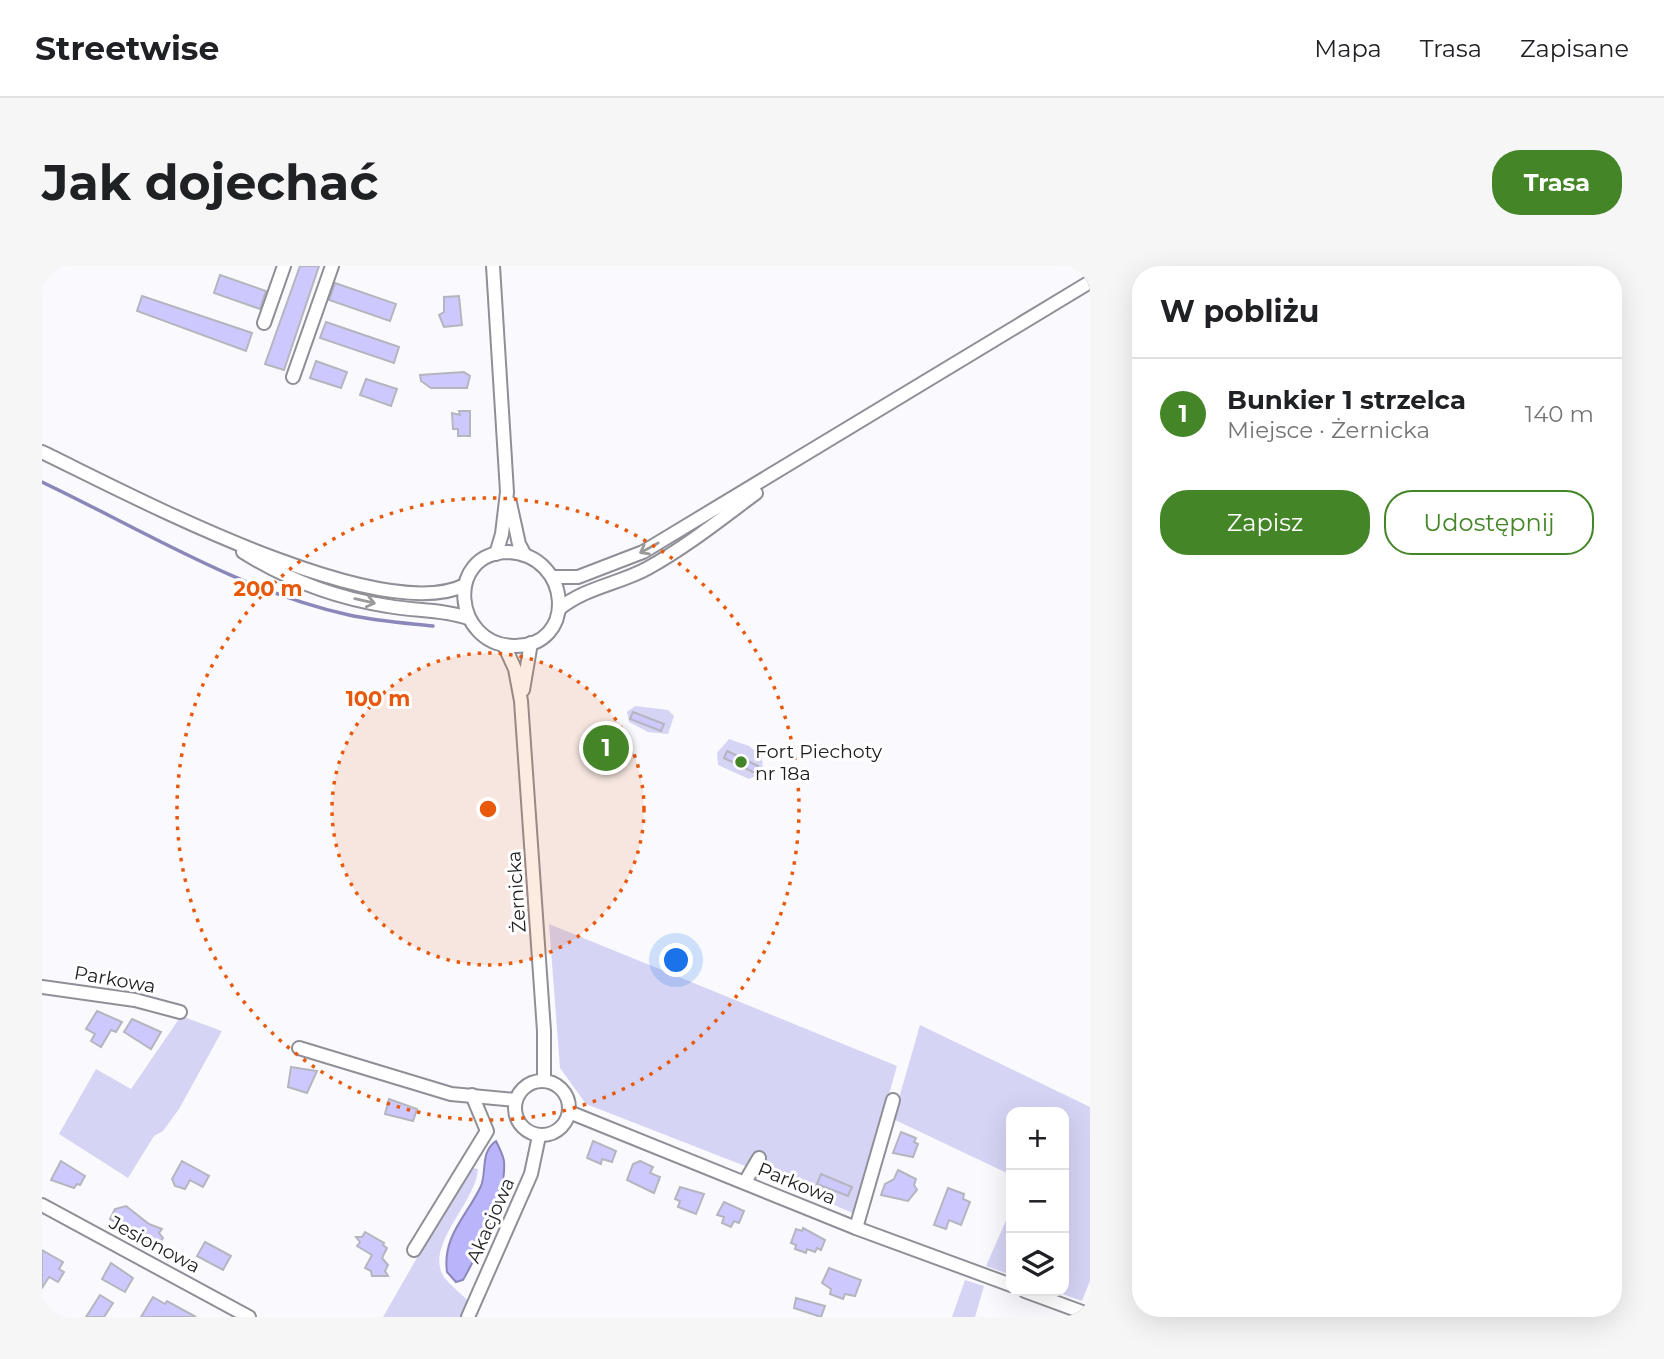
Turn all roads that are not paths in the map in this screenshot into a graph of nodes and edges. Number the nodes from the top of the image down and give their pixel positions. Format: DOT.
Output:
graph roads {
  1 [pos="284,266"];
  2 [pos="332,266"];
  3 [pos="493,266"];
  4 [pos="1090,282"];
  5 [pos="264,323"];
  6 [pos="293,377"];
  7 [pos="42,452"];
  8 [pos="801,459"];
  9 [pos="507,492"];
  10 [pos="219,537"];
  11 [pos="496,554"];
  12 [pos="525,555"];
  13 [pos="554,578"];
  14 [pos="465,585"];
  15 [pos="559,609"];
  16 [pos="468,618"];
  17 [pos="531,642"];
  18 [pos="504,645"];
  19 [pos="522,701"];
  20 [pos="42,986"];
  21 [pos="180,1012"];
  22 [pos="299,1048"];
  23 [pos="544,1080"];
  24 [pos="472,1095"];
  25 [pos="516,1100"];
  26 [pos="893,1100"];
  27 [pos="569,1112"];
  28 [pos="539,1136"];
  29 [pos="759,1158"];
  30 [pos="745,1182"];
  31 [pos="42,1205"];
  32 [pos="856,1227"];
  33 [pos="414,1250"];
  34 [pos="1006,1283"];
  35 [pos="1039,1296"];
  36 [pos="1090,1315"];
  37 [pos="249,1317"];
  38 [pos="468,1317"];
  1 -- 5 [label="street"];
  2 -- 6 [label="street"];
  3 -- 9 [label="street"];
  4 -- 8 [label="street"];
  7 -- 10 [label="street"];
  8 -- 13 [label="street, one-way"];
  8 -- 15 [label="street"];
  9 -- 11 [label="street"];
  9 -- 12 [label="street"];
  10 -- 14 [label="street"];
  10 -- 16 [label="street, one-way"];
  11 -- 12 [label="street"];
  11 -- 14 [label="street"];
  12 -- 13 [label="street"];
  13 -- 15 [label="street"];
  14 -- 16 [label="street"];
  15 -- 17 [label="street"];
  16 -- 18 [label="street"];
  17 -- 18 [label="street"];
  17 -- 19 [label="street, Żernicka"];
  18 -- 19 [label="street, Żernicka"];
  19 -- 23 [label="street, Żernicka"];
  20 -- 21 [label="street, Parkowa"];
  22 -- 24 [label="street"];
  23 -- 25 [label="street"];
  23 -- 27 [label="street"];
  24 -- 25 [label="street"];
  24 -- 33 [label="street"];
  25 -- 28 [label="street"];
  26 -- 32 [label="street"];
  27 -- 28 [label="street"];
  27 -- 30 [label="street, Parkowa"];
  28 -- 38 [label="street, Akacjowa"];
  29 -- 30 [label="street"];
  30 -- 32 [label="street, Parkowa"];
  31 -- 37 [label="street, Jesionowa"];
  32 -- 34 [label="street, Parkowa"];
  35 -- 36 [label="street"];
}
